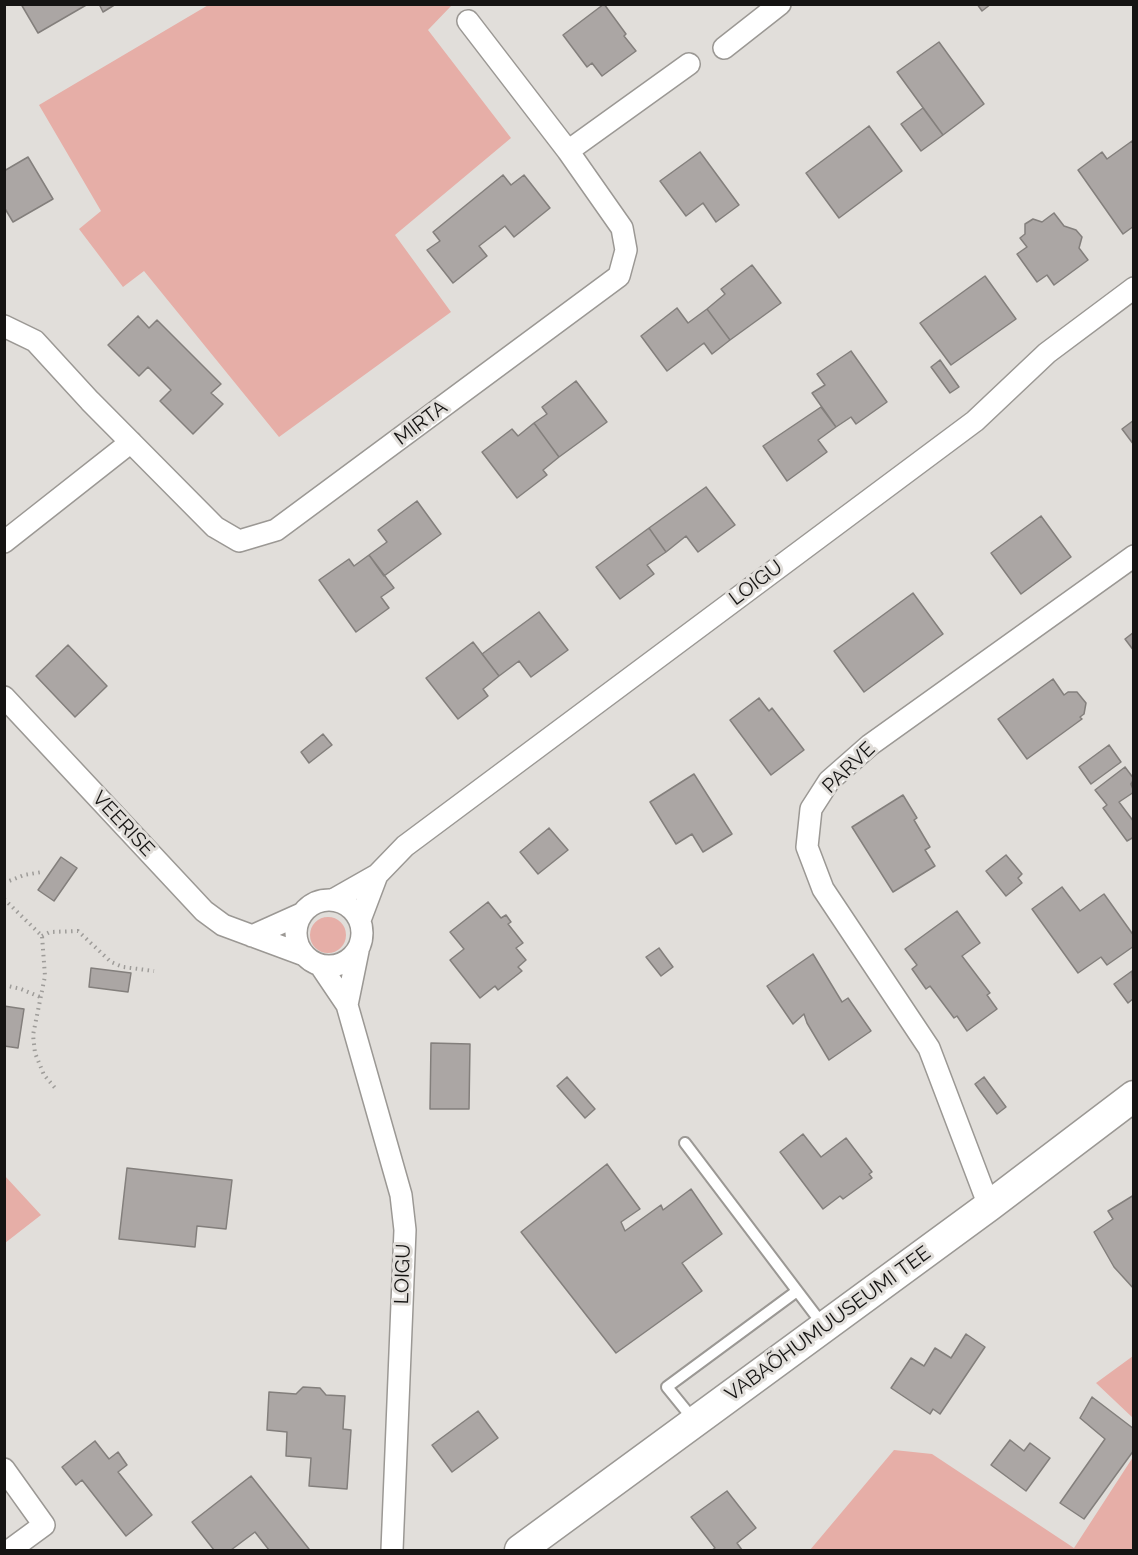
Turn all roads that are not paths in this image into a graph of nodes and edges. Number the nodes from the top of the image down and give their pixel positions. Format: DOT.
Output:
graph roads {
  1 [pos="780,4"];
  2 [pos="468,21"];
  3 [pos="724,48"];
  4 [pos="689,64"];
  5 [pos="568,151"];
  6 [pos="1134,288"];
  7 [pos="4,326"];
  8 [pos="131,442"];
  9 [pos="4,542"];
  10 [pos="1134,556"];
  11 [pos="4,697"];
  12 [pos="377,876"];
  13 [pos="333,900"];
  14 [pos="301,914"];
  15 [pos="360,920"];
  16 [pos="252,936"];
  17 [pos="358,951"];
  18 [pos="312,960"];
  19 [pos="347,1005"];
  20 [pos="1134,1096"];
  21 [pos="686,1143"];
  22 [pos="989,1206"];
  23 [pos="797,1292"];
  24 [pos="825,1326"];
  25 [pos="695,1422"];
  26 [pos="4,1469"];
  27 [pos="10,1551"];
  28 [pos="392,1551"];
  29 [pos="520,1551"];
  1 -- 3 [label="street"];
  2 -- 5 [label="street, MIRTA"];
  4 -- 5 [label="street"];
  5 -- 8 [label="street, MIRTA"];
  6 -- 12 [label="street, LOIGU"];
  7 -- 8 [label="street, MIRTA"];
  8 -- 9 [label="street"];
  10 -- 22 [label="street, PARVE"];
  11 -- 16 [label="street, VEERISE"];
  12 -- 13 [label="street, LOIGU"];
  12 -- 15 [label="street, LOIGU"];
  13 -- 14 [label="street"];
  13 -- 15 [label="street"];
  14 -- 16 [label="street"];
  14 -- 18 [label="street"];
  15 -- 17 [label="street"];
  16 -- 18 [label="street, VEERISE"];
  17 -- 18 [label="street"];
  17 -- 19 [label="street, LOIGU"];
  18 -- 19 [label="street, LOIGU"];
  19 -- 28 [label="street, LOIGU"];
  20 -- 22 [label="street, VABAÕHUMUUSEUMI TEE"];
  21 -- 23 [label="lane"];
  22 -- 24 [label="street, VABAÕHUMUUSEUMI TEE"];
  23 -- 24 [label="lane"];
  23 -- 25 [label="lane"];
  24 -- 25 [label="street, VABAÕHUMUUSEUMI TEE"];
  25 -- 29 [label="street, VABAÕHUMUUSEUMI TEE"];
  26 -- 27 [label="street"];
}
